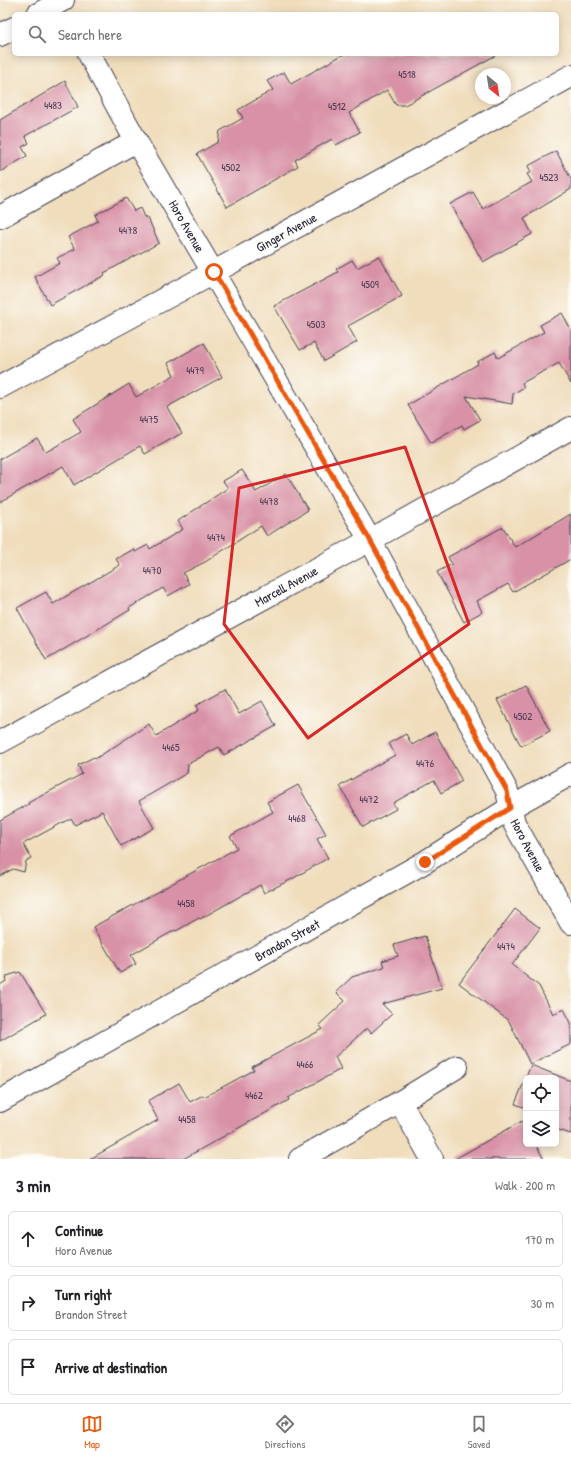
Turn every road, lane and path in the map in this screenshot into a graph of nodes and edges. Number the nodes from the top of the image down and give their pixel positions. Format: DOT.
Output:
graph roads {
  1 [pos="64,5"];
  2 [pos="44,12"];
  3 [pos="12,29"];
  4 [pos="0,35"];
  5 [pos="90,56"];
  6 [pos="571,76"];
  7 [pos="136,141"];
  8 [pos="0,217"];
  9 [pos="214,272"];
  10 [pos="0,387"];
  11 [pos="571,428"];
  12 [pos="370,540"];
  13 [pos="0,742"];
  14 [pos="571,774"];
  15 [pos="510,808"];
  16 [pos="571,923"];
  17 [pos="457,1067"];
  18 [pos="0,1101"];
  19 [pos="400,1102"];
  20 [pos="300,1159"];
  21 [pos="432,1159"];
  1 -- 2 [label="street"];
  3 -- 4 [label="street"];
  5 -- 7 [label="street, Horo Avenue"];
  6 -- 9 [label="street, Ginger Avenue"];
  7 -- 8 [label="street"];
  7 -- 9 [label="street, Horo Avenue"];
  9 -- 10 [label="street, Ginger Avenue"];
  9 -- 12 [label="street, Horo Avenue"];
  11 -- 12 [label="street, Marcell Avenue"];
  12 -- 13 [label="street, Marcell Avenue"];
  12 -- 15 [label="street, Horo Avenue"];
  14 -- 15 [label="street, Brandon Street"];
  15 -- 16 [label="street, Horo Avenue"];
  15 -- 18 [label="street, Brandon Street"];
  17 -- 19 [label="street"];
  19 -- 20 [label="street"];
  19 -- 21 [label="street"];
}
